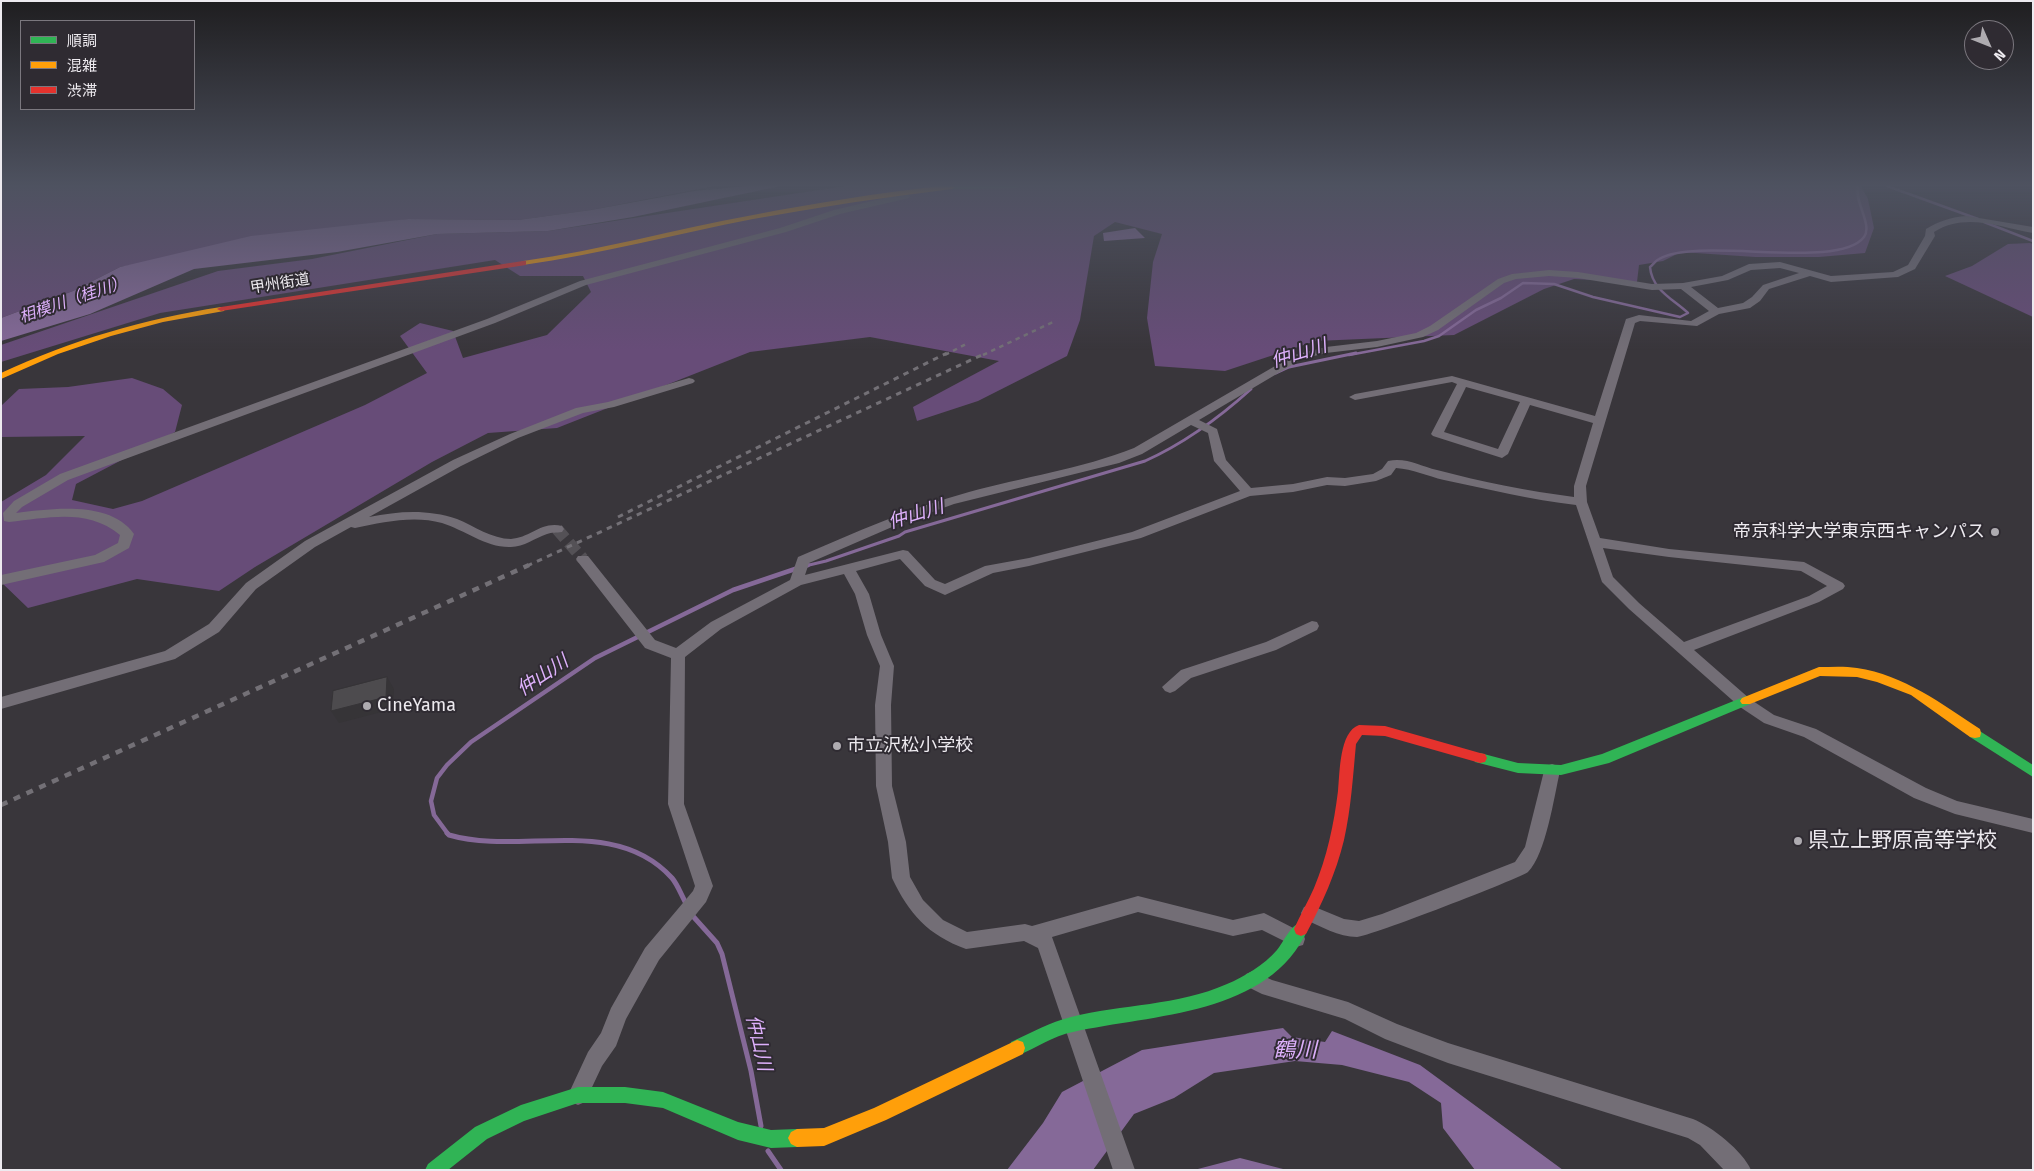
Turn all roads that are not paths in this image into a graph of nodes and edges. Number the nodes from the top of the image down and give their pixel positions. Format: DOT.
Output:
graph roads {
  1 [pos="642,241"];
  2 [pos="743,241"];
  3 [pos="1928,241"];
  4 [pos="1807,274"];
  5 [pos="1683,286"];
  6 [pos="1716,311"];
  7 [pos="1,376"];
  8 [pos="689,381"];
  9 [pos="1463,382"];
  10 [pos="1355,397"];
  11 [pos="1527,400"];
  12 [pos="1190,420"];
  13 [pos="1600,421"];
  14 [pos="1248,492"];
  15 [pos="1580,502"];
  16 [pos="335,528"];
  17 [pos="557,529"];
  18 [pos="1595,542"];
  19 [pos="583,560"];
  20 [pos="848,569"];
  21 [pos="1,580"];
  22 [pos="796,582"];
  23 [pos="1312,626"];
  24 [pos="1683,648"];
  25 [pos="678,655"];
  26 [pos="1170,687"];
  27 [pos="1,703"];
  28 [pos="1745,703"];
  29 [pos="1552,771"];
  30 [pos="2033,772"];
  31 [pos="2033,826"];
  32 [pos="1310,913"];
  33 [pos="1031,935"];
  34 [pos="1296,939"];
  35 [pos="1253,980"];
  36 [pos="1071,1024"];
  37 [pos="1082,1048"];
  38 [pos="578,1095"];
  39 [pos="434,1170"];
  40 [pos="1124,1170"];
  41 [pos="1740,1170"];
  1 -- 7 [label="main road, 甲州街道"];
  2 -- 21 [label="street"];
  3 -- 4 [label="street"];
  4 -- 5 [label="street"];
  4 -- 6 [label="street"];
  5 -- 6 [label="street"];
  5 -- 12 [label="street"];
  6 -- 13 [label="street"];
  8 -- 16 [label="street"];
  9 -- 10 [label="street"];
  9 -- 11 [label="street"];
  9 -- 11 [label="street"];
  11 -- 13 [label="street"];
  12 -- 14 [label="street"];
  12 -- 22 [label="street"];
  13 -- 15 [label="street"];
  14 -- 15 [label="street"];
  14 -- 20 [label="street"];
  15 -- 18 [label="street"];
  16 -- 17 [label="street"];
  16 -- 27 [label="street"];
  18 -- 24 [label="street"];
  18 -- 24 [label="street"];
  19 -- 25 [label="street"];
  20 -- 22 [label="street"];
  20 -- 33 [label="street"];
  22 -- 25 [label="street"];
  23 -- 26 [label="street"];
  24 -- 28 [label="street"];
  25 -- 38 [label="street"];
  28 -- 29 [label="main road"];
  28 -- 30 [label="main road"];
  28 -- 31 [label="street"];
  29 -- 32 [label="street"];
  29 -- 32 [label="main road"];
  32 -- 34 [label="main road"];
  33 -- 34 [label="street"];
  33 -- 36 [label="street"];
  34 -- 35 [label="main road"];
  35 -- 36 [label="main road"];
  35 -- 41 [label="street"];
  36 -- 37 [label="street"];
  36 -- 38 [label="main road"];
  37 -- 40 [label="street"];
  38 -- 39 [label="main road"];
}
